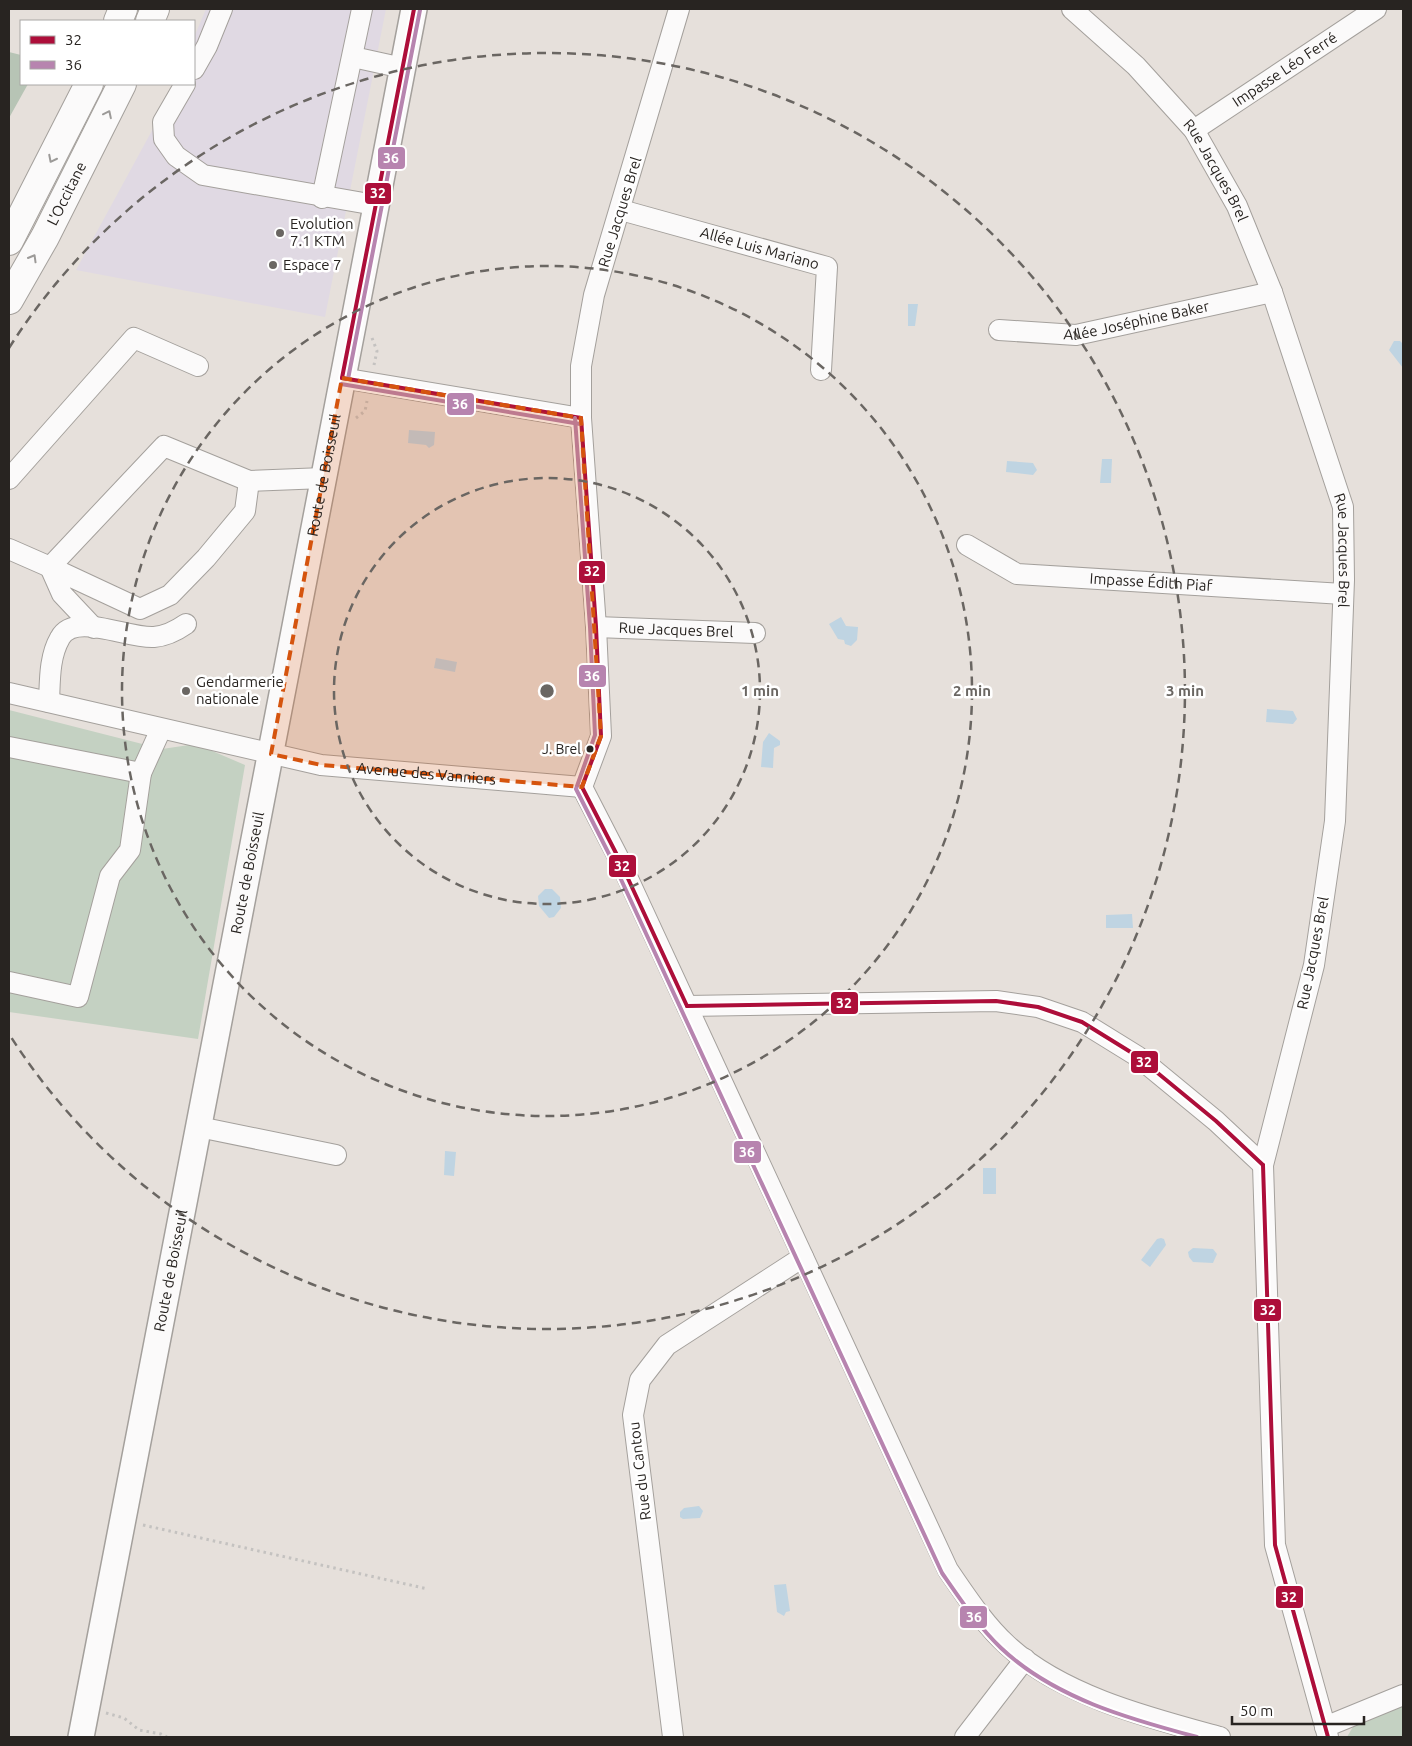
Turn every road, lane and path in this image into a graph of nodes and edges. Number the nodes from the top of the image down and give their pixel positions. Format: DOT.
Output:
graph roads {
  1 [pos="222,9"];
  2 [pos="362,9"];
  3 [pos="414,9"];
  4 [pos="679,9"];
  5 [pos="1072,9"];
  6 [pos="1376,9"];
  7 [pos="353,58"];
  8 [pos="195,67"];
  9 [pos="403,68"];
  10 [pos="88,85"];
  11 [pos="121,85"];
  12 [pos="184,85"];
  13 [pos="1194,130"];
  14 [pos="322,198"];
  15 [pos="375,205"];
  16 [pos="621,210"];
  17 [pos="9,241"];
  18 [pos="1272,292"];
  19 [pos="9,300"];
  20 [pos="999,330"];
  21 [pos="198,366"];
  22 [pos="821,370"];
  23 [pos="342,378"];
  24 [pos="581,418"];
  25 [pos="324,478"];
  26 [pos="9,479"];
  27 [pos="249,481"];
  28 [pos="967,545"];
  29 [pos="9,550"];
  30 [pos="50,567"];
  31 [pos="1343,594"];
  32 [pos="186,624"];
  33 [pos="596,627"];
  34 [pos="94,628"];
  35 [pos="755,633"];
  36 [pos="9,693"];
  37 [pos="49,702"];
  38 [pos="161,729"];
  39 [pos="9,747"];
  40 [pos="271,754"];
  41 [pos="141,773"];
  42 [pos="582,787"];
  43 [pos="9,982"];
  44 [pos="687,1006"];
  45 [pos="199,1127"];
  46 [pos="336,1155"];
  47 [pos="1263,1165"];
  48 [pos="803,1257"];
  49 [pos="123,1520"];
  50 [pos="428,1589"];
  51 [pos="1025,1658"];
  52 [pos="1403,1695"];
  53 [pos="87,1708"];
  54 [pos="1326,1732"];
  55 [pos="81,1737"];
  56 [pos="167,1737"];
  57 [pos="673,1737"];
  58 [pos="965,1737"];
  59 [pos="1220,1737"];
  1 -- 8 [label="street"];
  2 -- 7 [label="street"];
  3 -- 9 [label="main road, Route de Boisseuil"];
  4 -- 16 [label="street, Rue Jacques Brel"];
  5 -- 13 [label="street, Rue Jacques Brel"];
  6 -- 13 [label="street, Impasse Léo Ferré"];
  7 -- 9 [label="street"];
  7 -- 14 [label="street"];
  9 -- 15 [label="main road, Route de Boisseuil"];
  10 -- 17 [label="highway, L'Occitane, one-way"];
  19 -- 11 [label="highway, L'Occitane, one-way"];
  12 -- 14 [label="street"];
  13 -- 18 [label="street, Rue Jacques Brel"];
  14 -- 15 [label="street"];
  15 -- 23 [label="main road, Route de Boisseuil"];
  16 -- 22 [label="street, Allée Luis Mariano"];
  16 -- 24 [label="street, Rue Jacques Brel"];
  18 -- 20 [label="street, Allée Joséphine Baker"];
  18 -- 31 [label="street, Rue Jacques Brel"];
  21 -- 26 [label="street"];
  23 -- 24 [label="street"];
  23 -- 25 [label="main road, Route de Boisseuil"];
  24 -- 33 [label="street, Rue Jacques Brel"];
  25 -- 27 [label="street"];
  25 -- 40 [label="main road, Route de Boisseuil"];
  27 -- 30 [label="street"];
  27 -- 30 [label="street"];
  28 -- 31 [label="street, Impasse Édith Piaf"];
  29 -- 30 [label="street"];
  30 -- 34 [label="street"];
  31 -- 47 [label="street, Rue Jacques Brel"];
  32 -- 34 [label="street"];
  33 -- 35 [label="street, Rue Jacques Brel"];
  33 -- 42 [label="street, Rue Jacques Brel"];
  34 -- 37 [label="street"];
  36 -- 37 [label="street, Avenue des Vanniers"];
  37 -- 38 [label="street, Avenue des Vanniers"];
  38 -- 40 [label="street, Avenue des Vanniers"];
  38 -- 41 [label="street"];
  39 -- 41 [label="street"];
  40 -- 42 [label="street, Avenue des Vanniers"];
  40 -- 45 [label="main road, Route de Boisseuil"];
  41 -- 43 [label="street"];
  42 -- 44 [label="street"];
  44 -- 47 [label="street"];
  44 -- 48 [label="street"];
  45 -- 46 [label="street"];
  45 -- 49 [label="main road, Route de Boisseuil"];
  47 -- 54 [label="street, Rue Jacques Brel"];
  48 -- 51 [label="street"];
  48 -- 57 [label="street, Rue du Cantou"];
  49 -- 50 [label="path"];
  49 -- 53 [label="main road, Route de Boisseuil"];
  51 -- 58 [label="street"];
  51 -- 59 [label="street"];
  52 -- 54 [label="street"];
  53 -- 55 [label="main road, Route de Boisseuil"];
  53 -- 56 [label="path"];
}
